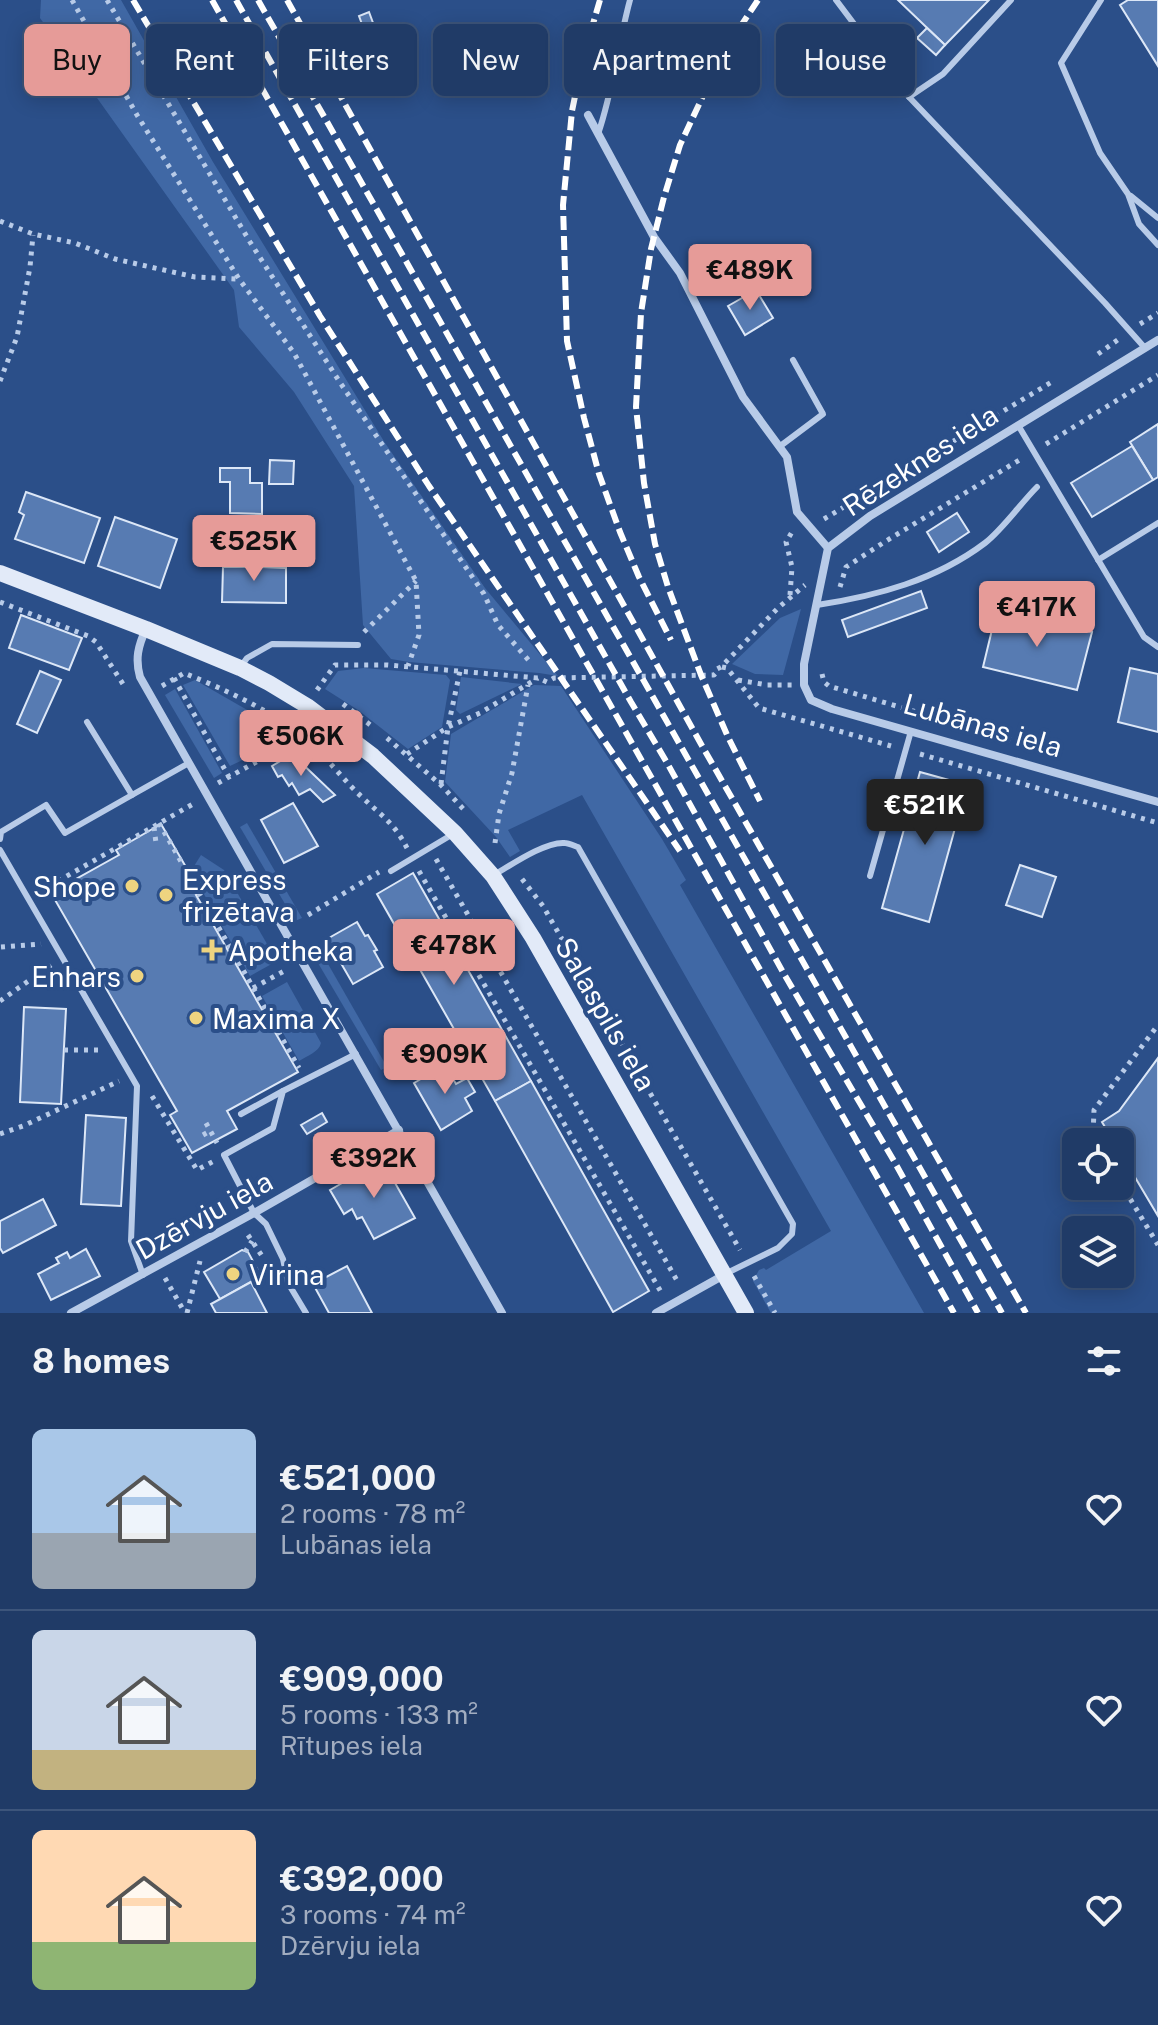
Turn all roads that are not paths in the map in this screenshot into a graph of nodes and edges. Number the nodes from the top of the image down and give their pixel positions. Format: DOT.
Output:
graph roads {
  1 [pos="630,0"];
  2 [pos="836,0"];
  3 [pos="1011,0"];
  4 [pos="1101,0"];
  5 [pos="909,97"];
  6 [pos="588,115"];
  7 [pos="598,134"];
  8 [pos="1128,194"];
  9 [pos="1158,218"];
  10 [pos="1158,245"];
  11 [pos="1158,340"];
  12 [pos="1145,348"];
  13 [pos="793,360"];
  14 [pos="1018,424"];
  15 [pos="779,447"];
  16 [pos="1037,487"];
  17 [pos="1158,523"];
  18 [pos="828,548"];
  19 [pos="1098,560"];
  20 [pos="0,573"];
  21 [pos="817,605"];
  22 [pos="146,629"];
  23 [pos="358,645"];
  24 [pos="1158,647"];
  25 [pos="240,668"];
  26 [pos="804,685"];
  27 [pos="87,722"];
  28 [pos="911,731"];
  29 [pos="189,763"];
  30 [pos="132,795"];
  31 [pos="1158,802"];
  32 [pos="455,833"];
  33 [pos="0,839"];
  34 [pos="0,850"];
  35 [pos="391,871"];
  36 [pos="493,876"];
  37 [pos="870,876"];
  38 [pos="356,1054"];
  39 [pos="283,1091"];
  40 [pos="241,1114"];
  41 [pos="399,1130"];
  42 [pos="254,1213"];
  43 [pos="143,1275"];
  44 [pos="724,1275"];
  45 [pos="90,1309"];
  46 [pos="71,1313"];
  47 [pos="306,1313"];
  48 [pos="502,1313"];
  49 [pos="656,1313"];
  50 [pos="746,1313"];
  1 -- 7 [label="lane"];
  2 -- 5 [label="lane"];
  3 -- 5 [label="lane"];
  4 -- 8 [label="lane"];
  5 -- 12 [label="lane"];
  6 -- 7 [label="street"];
  7 -- 15 [label="street"];
  8 -- 9 [label="lane"];
  8 -- 10 [label="lane"];
  11 -- 12 [label="street, Rēzeknes iela"];
  12 -- 14 [label="street, Rēzeknes iela"];
  13 -- 15 [label="lane"];
  14 -- 18 [label="street, Rēzeknes iela"];
  14 -- 19 [label="lane"];
  15 -- 18 [label="street"];
  16 -- 21 [label="lane"];
  17 -- 19 [label="lane"];
  18 -- 21 [label="street, Rēzeknes iela"];
  19 -- 24 [label="lane"];
  20 -- 22 [label="street"];
  21 -- 26 [label="street, Rēzeknes iela"];
  22 -- 25 [label="street"];
  22 -- 29 [label="street"];
  23 -- 25 [label="lane"];
  25 -- 32 [label="street, Salaspils iela"];
  26 -- 28 [label="street, Lubānas iela"];
  27 -- 30 [label="lane"];
  28 -- 31 [label="street, Lubānas iela"];
  28 -- 37 [label="lane"];
  29 -- 30 [label="lane"];
  29 -- 38 [label="street"];
  30 -- 33 [label="lane"];
  32 -- 35 [label="lane"];
  32 -- 36 [label="street, Salaspils iela"];
  34 -- 43 [label="lane"];
  36 -- 44 [label="street, Salaspils iela"];
  36 -- 44 [label="lane"];
  38 -- 39 [label="lane"];
  38 -- 41 [label="street"];
  39 -- 40 [label="lane"];
  39 -- 42 [label="lane"];
  41 -- 42 [label="street, Dzērvju iela"];
  41 -- 48 [label="street"];
  42 -- 43 [label="street, Dzērvju iela"];
  42 -- 47 [label="lane"];
  43 -- 45 [label="street, Dzērvju iela"];
  44 -- 49 [label="street"];
  44 -- 50 [label="street, Salaspils iela"];
  45 -- 46 [label="street, Dzērvju iela"];
}
